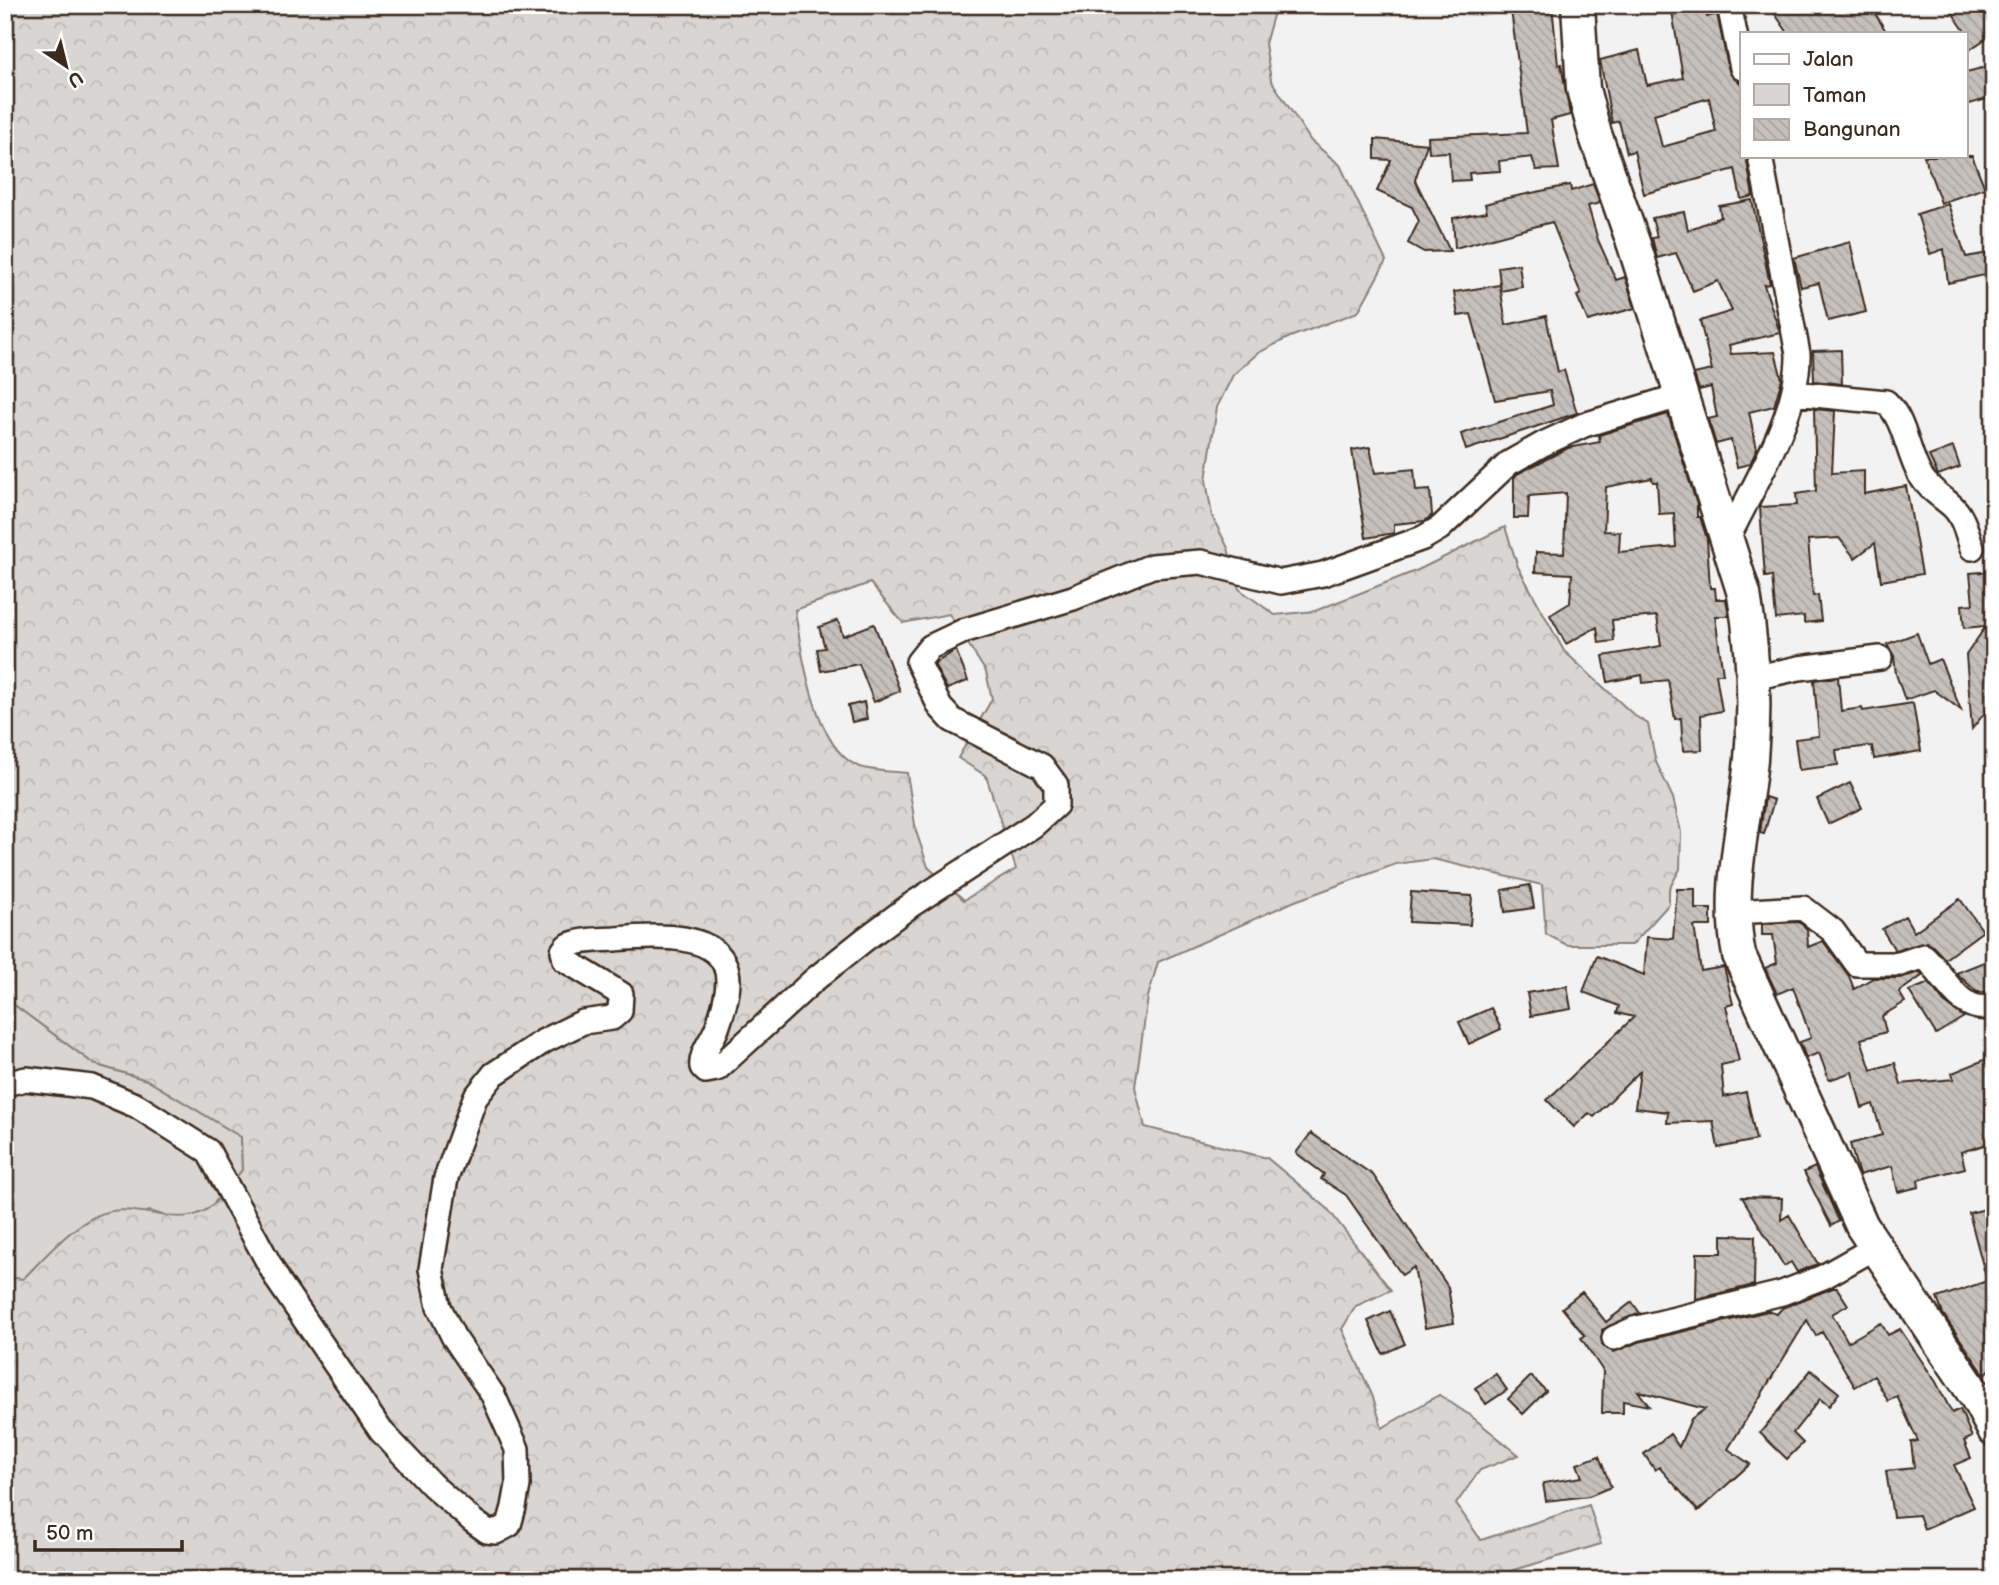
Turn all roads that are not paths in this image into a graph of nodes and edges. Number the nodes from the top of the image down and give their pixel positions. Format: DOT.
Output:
graph roads {
  1 [pos="1578,5"];
  2 [pos="1728,5"];
  3 [pos="1740,59"];
  4 [pos="1760,158"];
  5 [pos="1794,393"];
  6 [pos="1679,396"];
  7 [pos="1728,538"];
  8 [pos="1972,548"];
  9 [pos="1880,658"];
  10 [pos="1753,678"];
  11 [pos="1735,912"];
  12 [pos="1994,1006"];
  13 [pos="5,1084"];
  14 [pos="1876,1247"];
  15 [pos="1614,1339"];
  16 [pos="1994,1430"];
  1 -- 6 [label="main road"];
  2 -- 3 [label="street"];
  4 -- 5 [label="street"];
  5 -- 7 [label="street"];
  5 -- 8 [label="street"];
  6 -- 7 [label="main road"];
  6 -- 13 [label="street"];
  7 -- 10 [label="main road"];
  9 -- 10 [label="street"];
  10 -- 11 [label="main road"];
  11 -- 12 [label="street"];
  11 -- 14 [label="main road"];
  14 -- 15 [label="street"];
  14 -- 16 [label="main road"];
}
